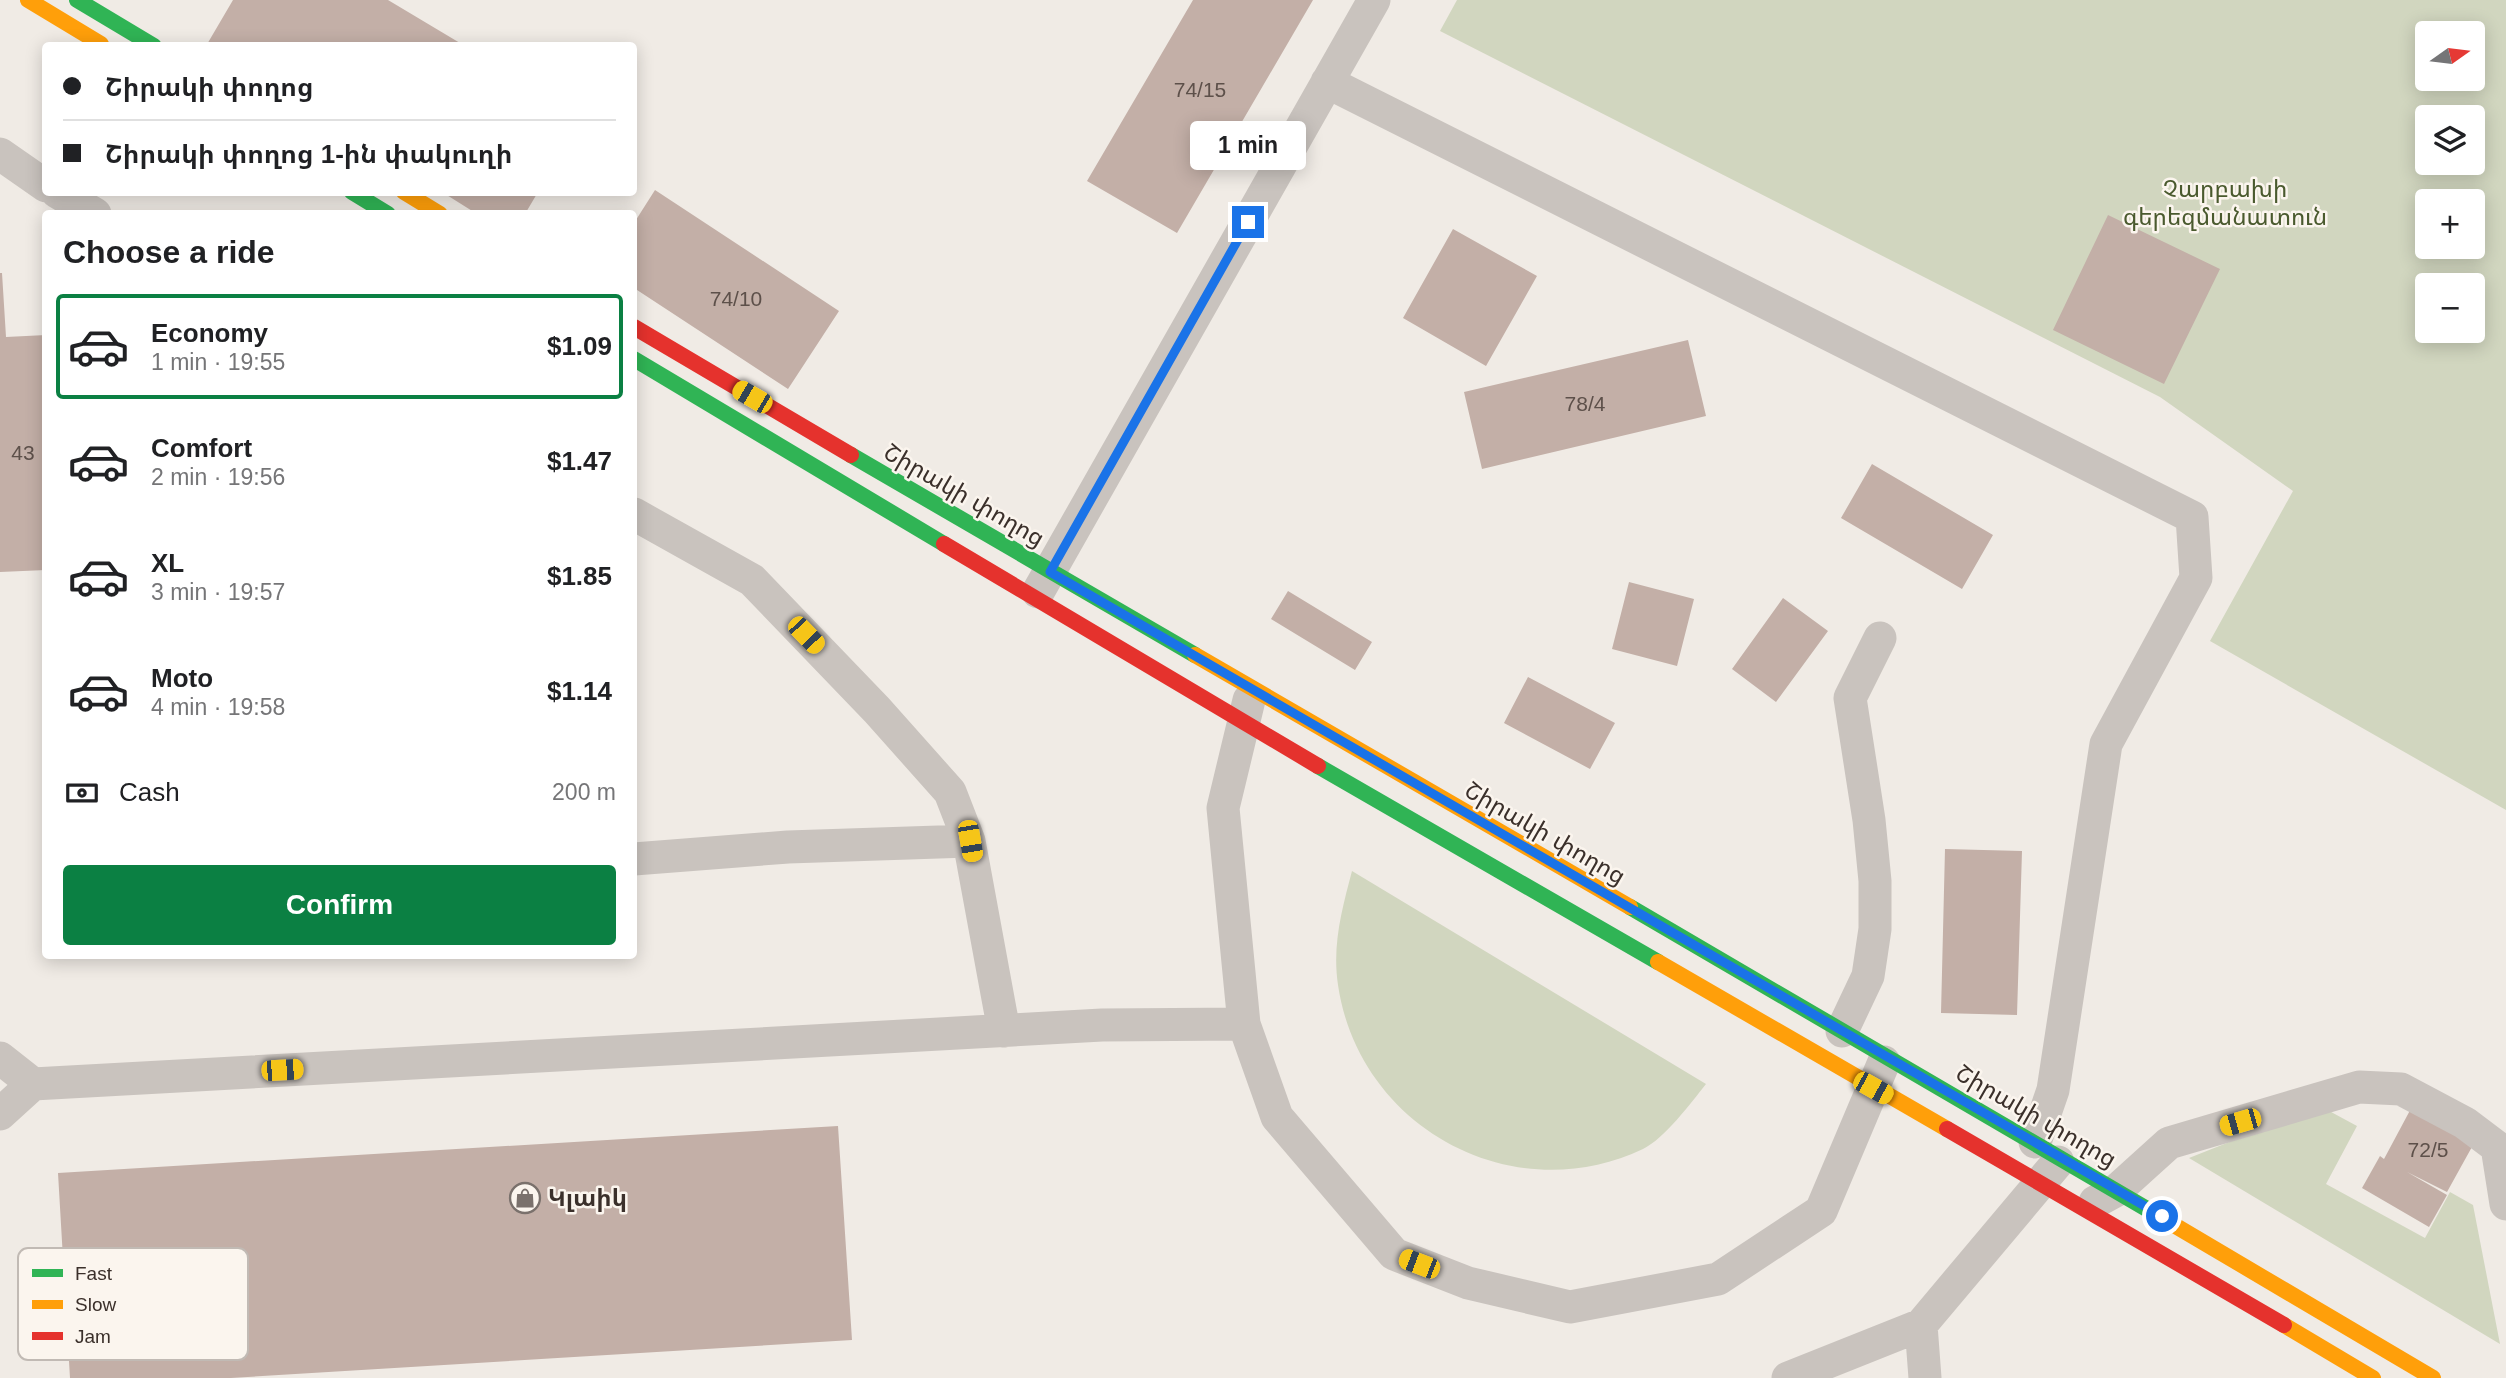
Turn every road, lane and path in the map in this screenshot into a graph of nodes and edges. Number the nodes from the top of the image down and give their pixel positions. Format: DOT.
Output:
graph roads {
  1 [pos="27,0"];
  2 [pos="77,0"];
  3 [pos="1374,0"];
  4 [pos="97,42"];
  5 [pos="147,42"];
  6 [pos="1327,82"];
  7 [pos="0,154"];
  8 [pos="42,183"];
  9 [pos="64,196"];
  10 [pos="359,196"];
  11 [pos="411,196"];
  12 [pos="88,210"];
  13 [pos="381,210"];
  14 [pos="433,210"];
  15 [pos="637,329"];
  16 [pos="637,361"];
  17 [pos="637,516"];
  18 [pos="1042,584"];
  19 [pos="1880,638"];
  20 [pos="1252,689"];
  21 [pos="1243,723"];
  22 [pos="970,841"];
  23 [pos="637,859"];
  24 [pos="1244,1024"];
  25 [pos="1004,1031"];
  26 [pos="1842,1031"];
  27 [pos="1886,1056"];
  28 [pos="0,1058"];
  29 [pos="33,1084"];
  30 [pos="1873,1088"];
  31 [pos="0,1114"];
  32 [pos="2048,1150"];
  33 [pos="2041,1183"];
  34 [pos="2117,1189"];
  35 [pos="2506,1204"];
  36 [pos="2084,1208"];
  37 [pos="1921,1325"];
  38 [pos="1788,1378"];
  39 [pos="1925,1378"];
  40 [pos="2373,1378"];
  41 [pos="2433,1378"];
  1 -- 4 [label="main road"];
  2 -- 5 [label="main road"];
  3 -- 6 [label="lane"];
  6 -- 18 [label="lane"];
  6 -- 32 [label="lane"];
  7 -- 8 [label="lane"];
  9 -- 12 [label="lane"];
  10 -- 13 [label="main road"];
  11 -- 14 [label="main road"];
  15 -- 18 [label="main road, Շիրակի փողոց"];
  16 -- 18 [label="main road, Շիրակի փողոց"];
  17 -- 22 [label="lane"];
  18 -- 20 [label="main road, Շիրակի փողոց"];
  18 -- 21 [label="main road, Շիրակի փողոց"];
  19 -- 26 [label="lane"];
  20 -- 21 [label="lane"];
  20 -- 26 [label="main road, Շիրակի փողոց"];
  21 -- 24 [label="lane"];
  21 -- 30 [label="main road, Շիրակի փողոց"];
  22 -- 23 [label="lane"];
  22 -- 25 [label="lane"];
  24 -- 25 [label="lane"];
  24 -- 30 [label="lane"];
  25 -- 29 [label="lane"];
  26 -- 27 [label="main road, Շիրակի փողոց"];
  27 -- 30 [label="lane"];
  27 -- 32 [label="main road, Շիրակի փողոց"];
  28 -- 29 [label="lane"];
  29 -- 31 [label="lane"];
  30 -- 33 [label="main road, Շիրակի փողոց"];
  32 -- 33 [label="lane"];
  32 -- 34 [label="main road, Շիրակի փողոց"];
  33 -- 36 [label="main road, Շիրակի փողոց"];
  33 -- 37 [label="lane"];
  34 -- 35 [label="lane"];
  34 -- 36 [label="lane"];
  34 -- 41 [label="main road, Շիրակի փողոց"];
  36 -- 40 [label="main road, Շիրակի փողոց"];
  37 -- 38 [label="lane"];
  37 -- 39 [label="lane"];
}
